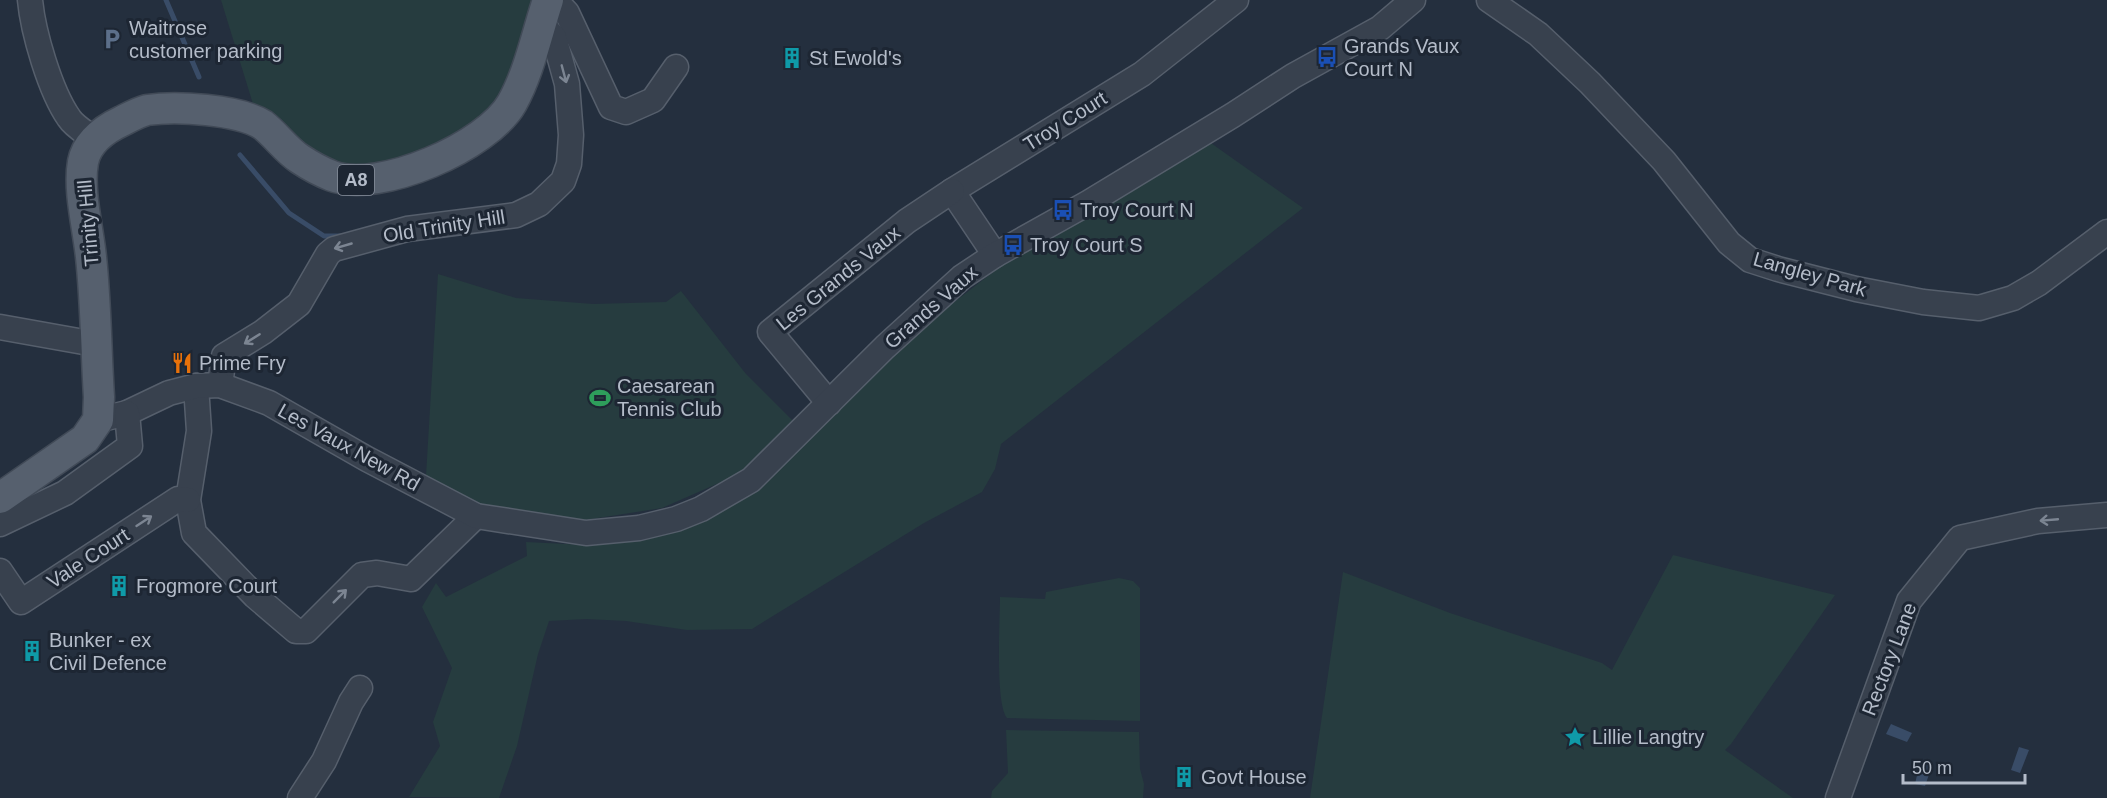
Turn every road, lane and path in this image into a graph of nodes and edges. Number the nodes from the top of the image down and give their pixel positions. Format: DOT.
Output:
graph roads {
  1 [pos="30,0"];
  2 [pos="1236,0"];
  3 [pos="1413,0"];
  4 [pos="1489,0"];
  5 [pos="548,8"];
  6 [pos="676,67"];
  7 [pos="94,139"];
  8 [pos="952,191"];
  9 [pos="2107,232"];
  10 [pos="995,255"];
  11 [pos="0,327"];
  12 [pos="95,344"];
  13 [pos="208,385"];
  14 [pos="829,403"];
  15 [pos="127,413"];
  16 [pos="98,420"];
  17 [pos="0,498"];
  18 [pos="188,500"];
  19 [pos="2107,515"];
  20 [pos="476,516"];
  21 [pos="0,525"];
  22 [pos="0,571"];
  23 [pos="360,688"];
  24 [pos="300,798"];
  25 [pos="1838,798"];
  1 -- 7 [label="street"];
  2 -- 8 [label="street, Troy Court"];
  3 -- 10 [label="street, Grands Vaux"];
  4 -- 9 [label="street, Langley Park"];
  5 -- 6 [label="street"];
  5 -- 7 [label="main road, A8"];
  5 -- 13 [label="street, Old Trinity Hill, one-way"];
  7 -- 12 [label="main road, Trinity Hill"];
  8 -- 10 [label="street"];
  8 -- 14 [label="street, Les Grands Vaux"];
  10 -- 14 [label="street, Grands Vaux"];
  11 -- 12 [label="street"];
  12 -- 16 [label="main road, Trinity Hill"];
  13 -- 15 [label="street"];
  13 -- 18 [label="street, Old Trinity Hill"];
  13 -- 20 [label="street, Les Vaux New Rd"];
  14 -- 20 [label="street, Grands Vaux"];
  15 -- 16 [label="street"];
  15 -- 21 [label="street"];
  16 -- 17 [label="main road"];
  18 -- 20 [label="street, one-way"];
  22 -- 18 [label="street, Vale Court, one-way"];
  19 -- 25 [label="street, Rectory Lane, one-way"];
  23 -- 24 [label="street"];
}
